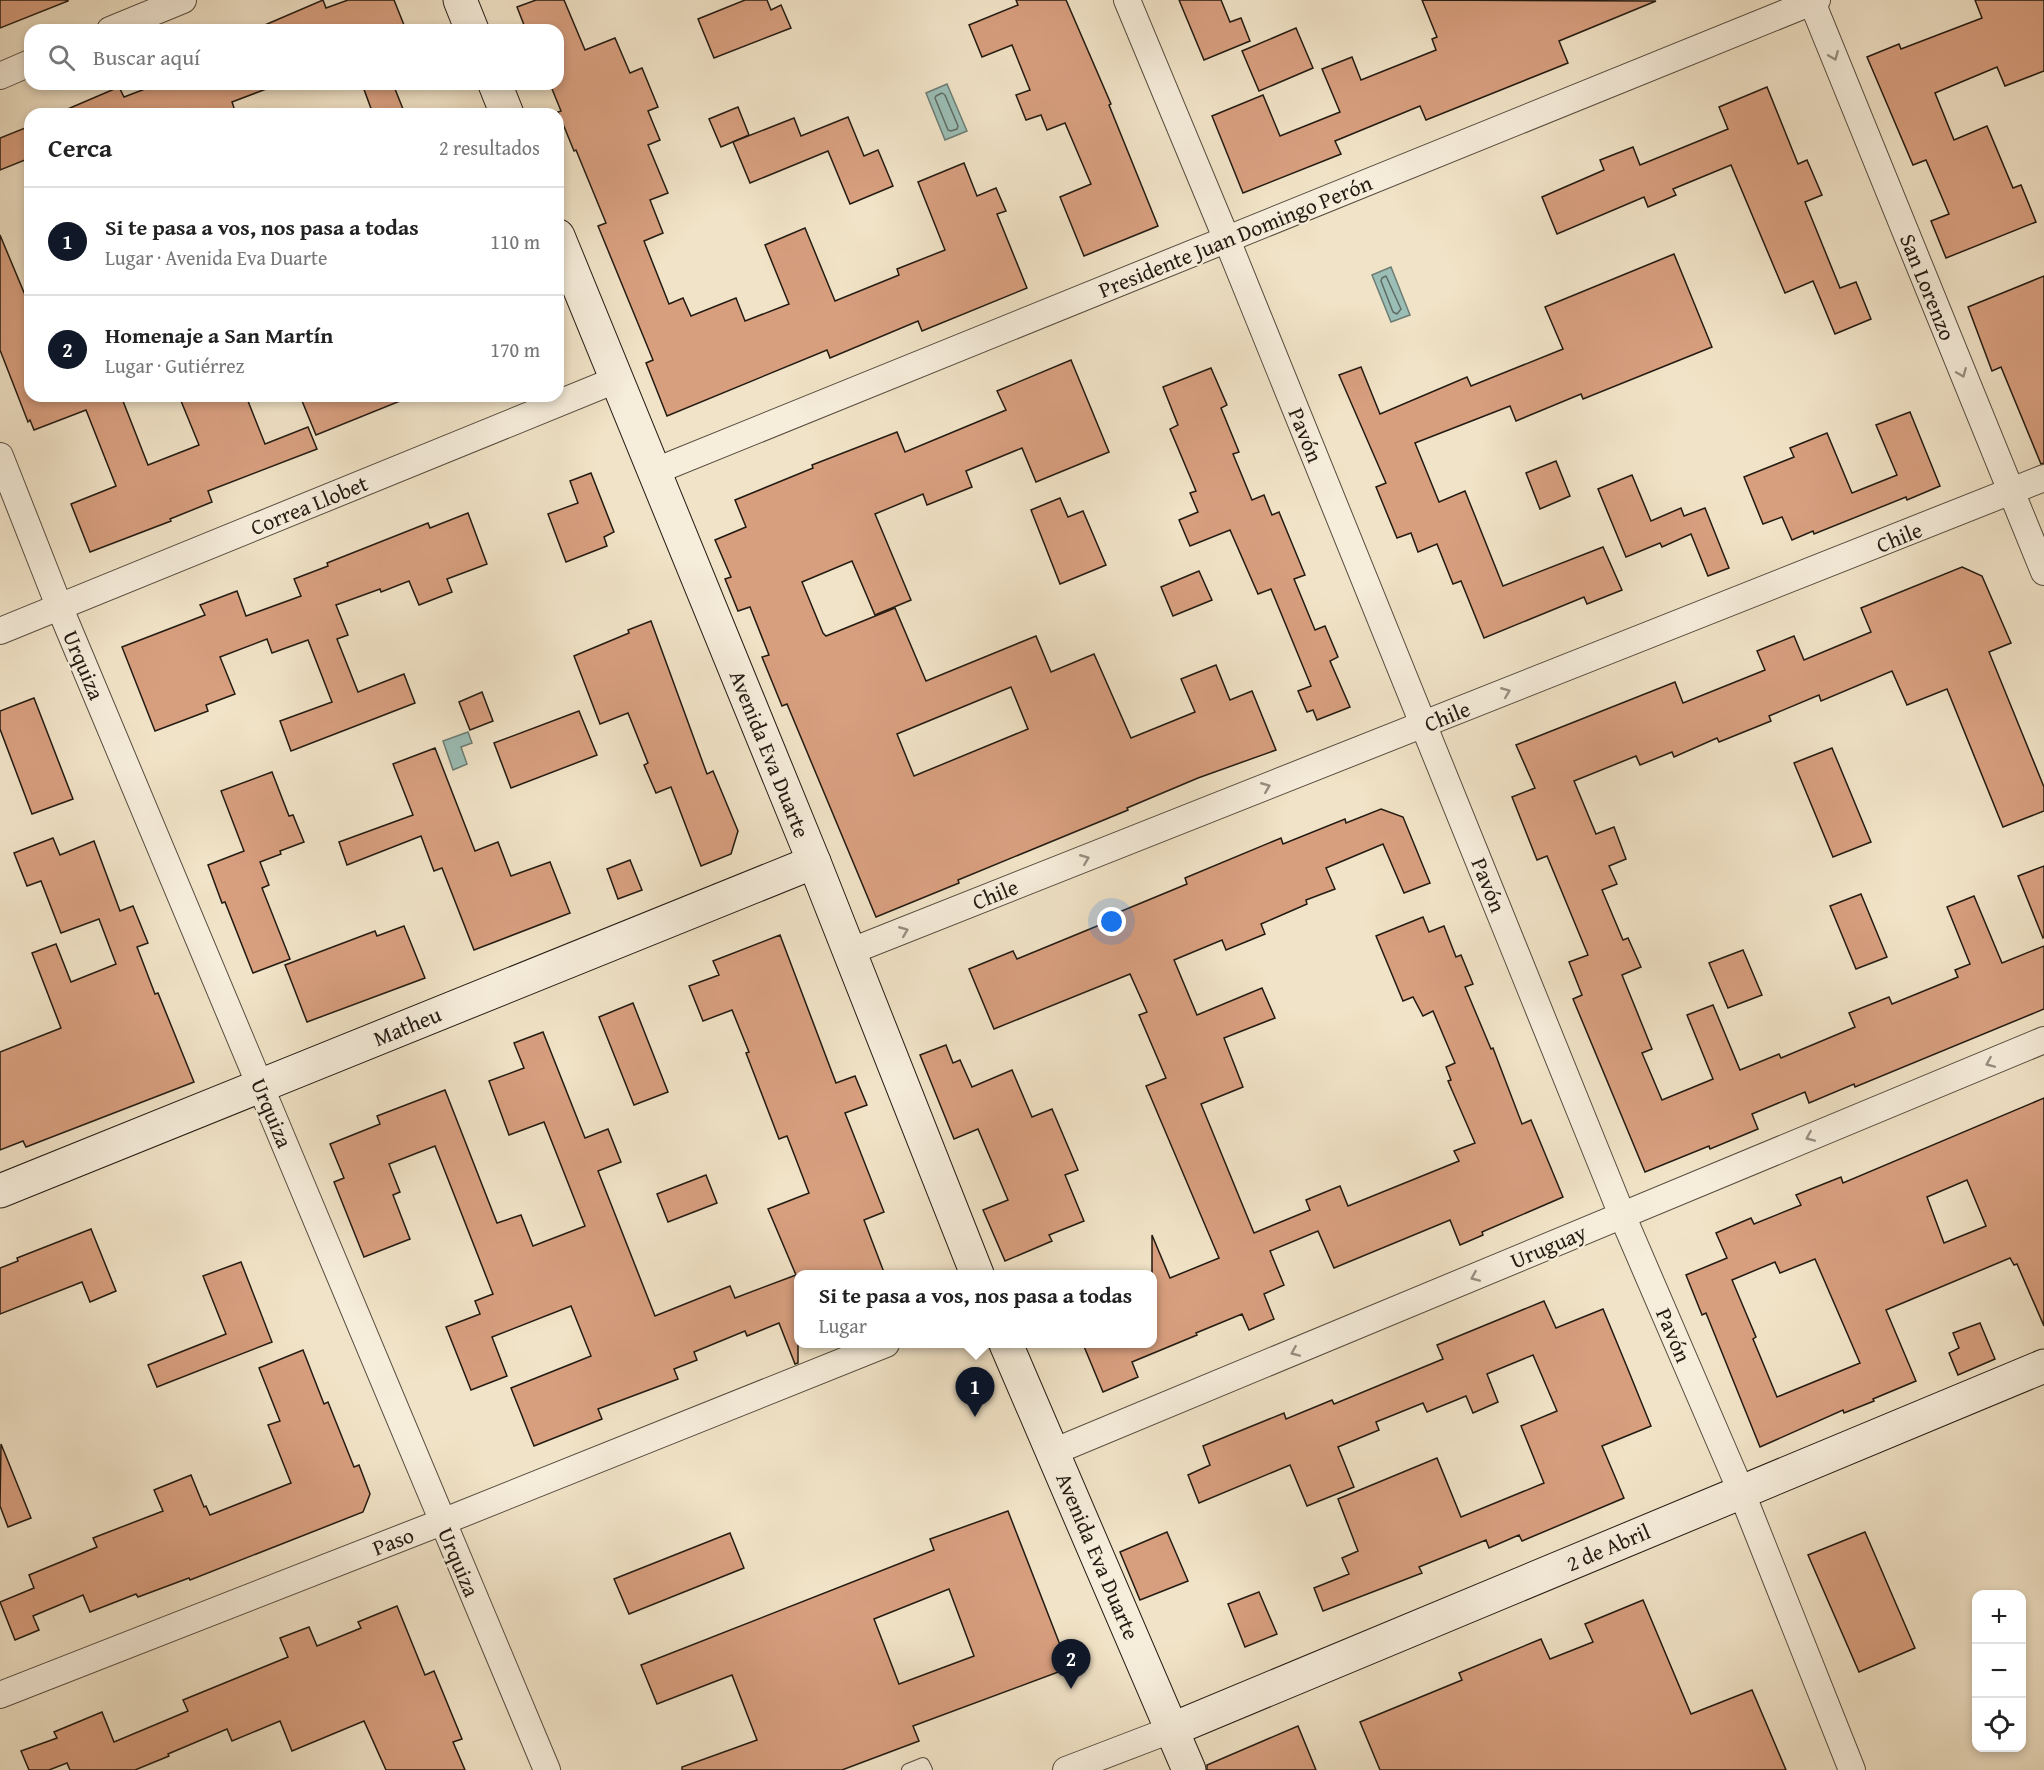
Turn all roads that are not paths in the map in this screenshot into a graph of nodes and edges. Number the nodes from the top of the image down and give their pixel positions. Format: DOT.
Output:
graph roads {
  1 [pos="183,0"];
  2 [pos="460,0"];
  3 [pos="1127,0"];
  4 [pos="1815,1"];
  5 [pos="125,24"];
  6 [pos="470,24"];
  7 [pos="24,66"];
  8 [pos="0,76"];
  9 [pos="497,90"];
  10 [pos="505,108"];
  11 [pos="1227,240"];
  12 [pos="564,250"];
  13 [pos="618,379"];
  14 [pos="564,401"];
  15 [pos="561,402"];
  16 [pos="0,456"];
  17 [pos="653,472"];
  18 [pos="2044,478"];
  19 [pos="2010,492"];
  20 [pos="2044,572"];
  21 [pos="59,606"];
  22 [pos="0,631"];
  23 [pos="1424,725"];
  24 [pos="814,862"];
  25 [pos="849,952"];
  26 [pos="2044,1040"];
  27 [pos="261,1085"];
  28 [pos="0,1191"];
  29 [pos="1623,1215"];
  30 [pos="975,1270"];
  31 [pos="876,1348"];
  32 [pos="1008,1348"];
  33 [pos="2044,1366"];
  34 [pos="1053,1452"];
  35 [pos="1741,1491"];
  36 [pos="442,1522"];
  37 [pos="0,1695"];
  38 [pos="1173,1729"];
  39 [pos="547,1770"];
  40 [pos="908,1770"];
  41 [pos="926,1770"];
  42 [pos="1066,1770"];
  43 [pos="1190,1770"];
  44 [pos="1852,1770"];
  1 -- 5 [label="street"];
  2 -- 6 [label="main road"];
  3 -- 11 [label="street, Pavón"];
  4 -- 11 [label="street, Presidente Juan Domingo Perón"];
  4 -- 19 [label="street, San Lorenzo, one-way"];
  7 -- 8 [label="street"];
  9 -- 10 [label="main road"];
  11 -- 17 [label="street, Presidente Juan Domingo Perón"];
  11 -- 23 [label="street, Pavón"];
  12 -- 13 [label="main road, Avenida Eva Duarte"];
  13 -- 14 [label="street, Correa Llobet"];
  13 -- 17 [label="main road, Avenida Eva Duarte"];
  15 -- 21 [label="street, Correa Llobet"];
  16 -- 21 [label="street, Urquiza"];
  17 -- 24 [label="main road, Avenida Eva Duarte"];
  18 -- 19 [label="street, Chile"];
  19 -- 20 [label="street, San Lorenzo"];
  23 -- 19 [label="street, Chile, one-way"];
  21 -- 22 [label="street, Correa Llobet"];
  21 -- 27 [label="street, Urquiza"];
  25 -- 23 [label="street, Chile, one-way"];
  23 -- 29 [label="street, Pavón"];
  24 -- 25 [label="main road, Avenida Eva Duarte"];
  24 -- 27 [label="main road, Matheu"];
  25 -- 30 [label="main road, Avenida Eva Duarte"];
  26 -- 29 [label="street, Uruguay, one-way"];
  27 -- 28 [label="main road, Matheu"];
  27 -- 36 [label="street, Urquiza"];
  29 -- 34 [label="street, Uruguay, one-way"];
  29 -- 35 [label="street, Pavón"];
  31 -- 36 [label="street, Paso"];
  32 -- 34 [label="main road, Avenida Eva Duarte"];
  33 -- 35 [label="main road, 2 de Abril"];
  34 -- 38 [label="main road, Avenida Eva Duarte"];
  35 -- 38 [label="main road, 2 de Abril"];
  35 -- 44 [label="street, Pavón"];
  36 -- 37 [label="street, Paso"];
  36 -- 39 [label="street, Urquiza"];
  38 -- 42 [label="street"];
  38 -- 43 [label="main road, Avenida Eva Duarte"];
  40 -- 41 [label="lane"];
}
